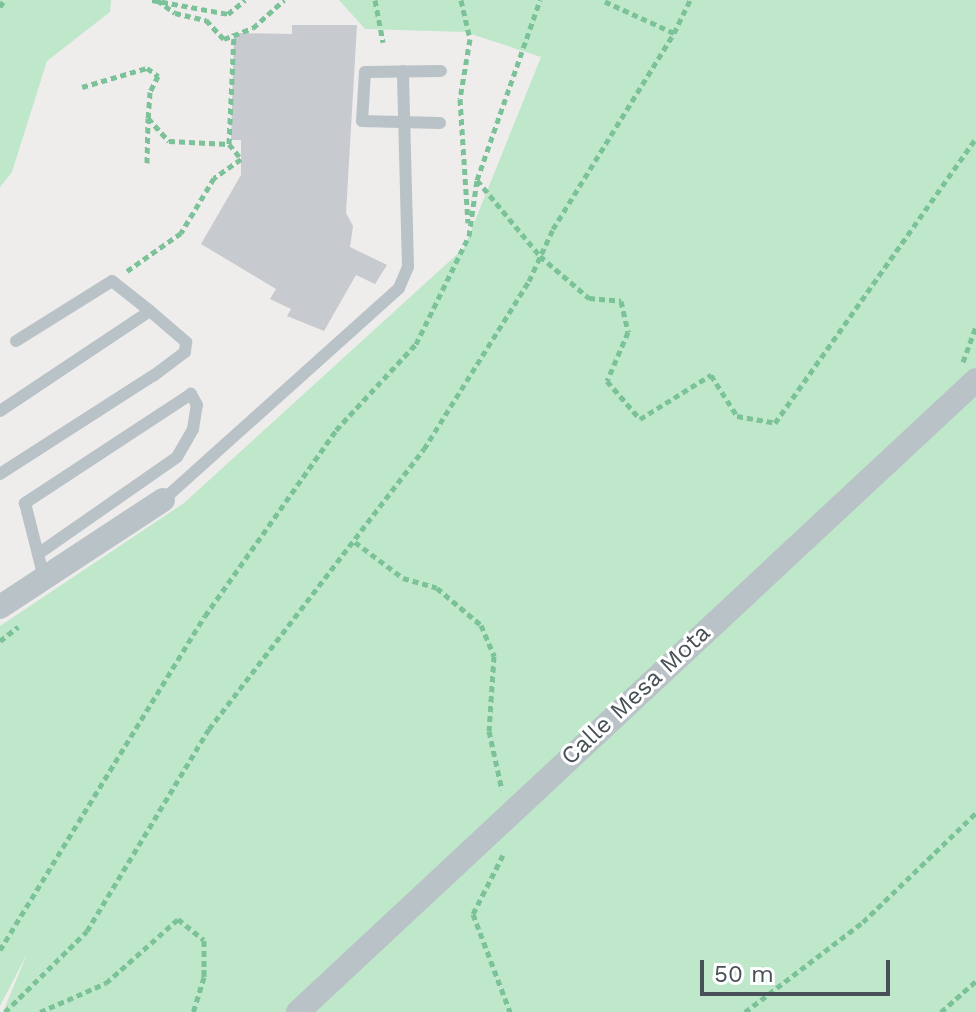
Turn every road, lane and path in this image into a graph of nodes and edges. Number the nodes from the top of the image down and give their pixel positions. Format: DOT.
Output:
graph roads {
  1 [pos="4,0"];
  2 [pos="155,0"];
  3 [pos="245,0"];
  4 [pos="284,0"];
  5 [pos="375,0"];
  6 [pos="461,0"];
  7 [pos="540,0"];
  8 [pos="602,0"];
  9 [pos="690,0"];
  10 [pos="0,7"];
  11 [pos="234,33"];
  12 [pos="674,33"];
  13 [pos="383,42"];
  14 [pos="403,71"];
  15 [pos="441,71"];
  16 [pos="82,87"];
  17 [pos="148,118"];
  18 [pos="402,123"];
  19 [pos="440,123"];
  20 [pos="976,138"];
  21 [pos="229,144"];
  22 [pos="147,163"];
  23 [pos="477,180"];
  24 [pos="469,236"];
  25 [pos="540,256"];
  26 [pos="112,281"];
  27 [pos="150,311"];
  28 [pos="16,341"];
  29 [pos="976,380"];
  30 [pos="0,411"];
  31 [pos="0,474"];
  32 [pos="163,500"];
  33 [pos="355,542"];
  34 [pos="38,554"];
  35 [pos="44,578"];
  36 [pos="0,607"];
  37 [pos="976,813"];
  38 [pos="508,814"];
  39 [pos="0,950"];
  40 [pos="976,981"];
  41 [pos="5,1012"];
  42 [pos="40,1012"];
  43 [pos="193,1012"];
  44 [pos="298,1012"];
  45 [pos="510,1012"];
  46 [pos="745,1012"];
  47 [pos="941,1012"];
  1 -- 10 [label="path"];
  2 -- 3 [label="path"];
  2 -- 11 [label="path"];
  4 -- 11 [label="path"];
  5 -- 13 [label="path"];
  6 -- 24 [label="path"];
  7 -- 23 [label="path"];
  8 -- 12 [label="path"];
  9 -- 12 [label="path"];
  11 -- 21 [label="path"];
  12 -- 25 [label="path"];
  14 -- 15 [label="lane"];
  14 -- 18 [label="lane"];
  14 -- 18 [label="lane"];
  16 -- 17 [label="path"];
  17 -- 21 [label="path"];
  17 -- 22 [label="path"];
  18 -- 19 [label="lane"];
  18 -- 32 [label="lane"];
  20 -- 25 [label="path"];
  21 -- 26 [label="path"];
  23 -- 24 [label="path"];
  23 -- 25 [label="path"];
  24 -- 39 [label="path"];
  25 -- 33 [label="path"];
  26 -- 27 [label="lane"];
  26 -- 28 [label="lane"];
  27 -- 30 [label="lane"];
  27 -- 31 [label="lane"];
  29 -- 38 [label="street, Calle Mesa Mota"];
  32 -- 35 [label="street"];
  33 -- 38 [label="path"];
  33 -- 41 [label="path"];
  34 -- 34 [label="lane"];
  34 -- 35 [label="lane"];
  35 -- 36 [label="street"];
  37 -- 46 [label="path"];
  38 -- 44 [label="street, Calle Mesa Mota"];
  38 -- 45 [label="path"];
  40 -- 47 [label="path"];
  42 -- 43 [label="path"];
}
